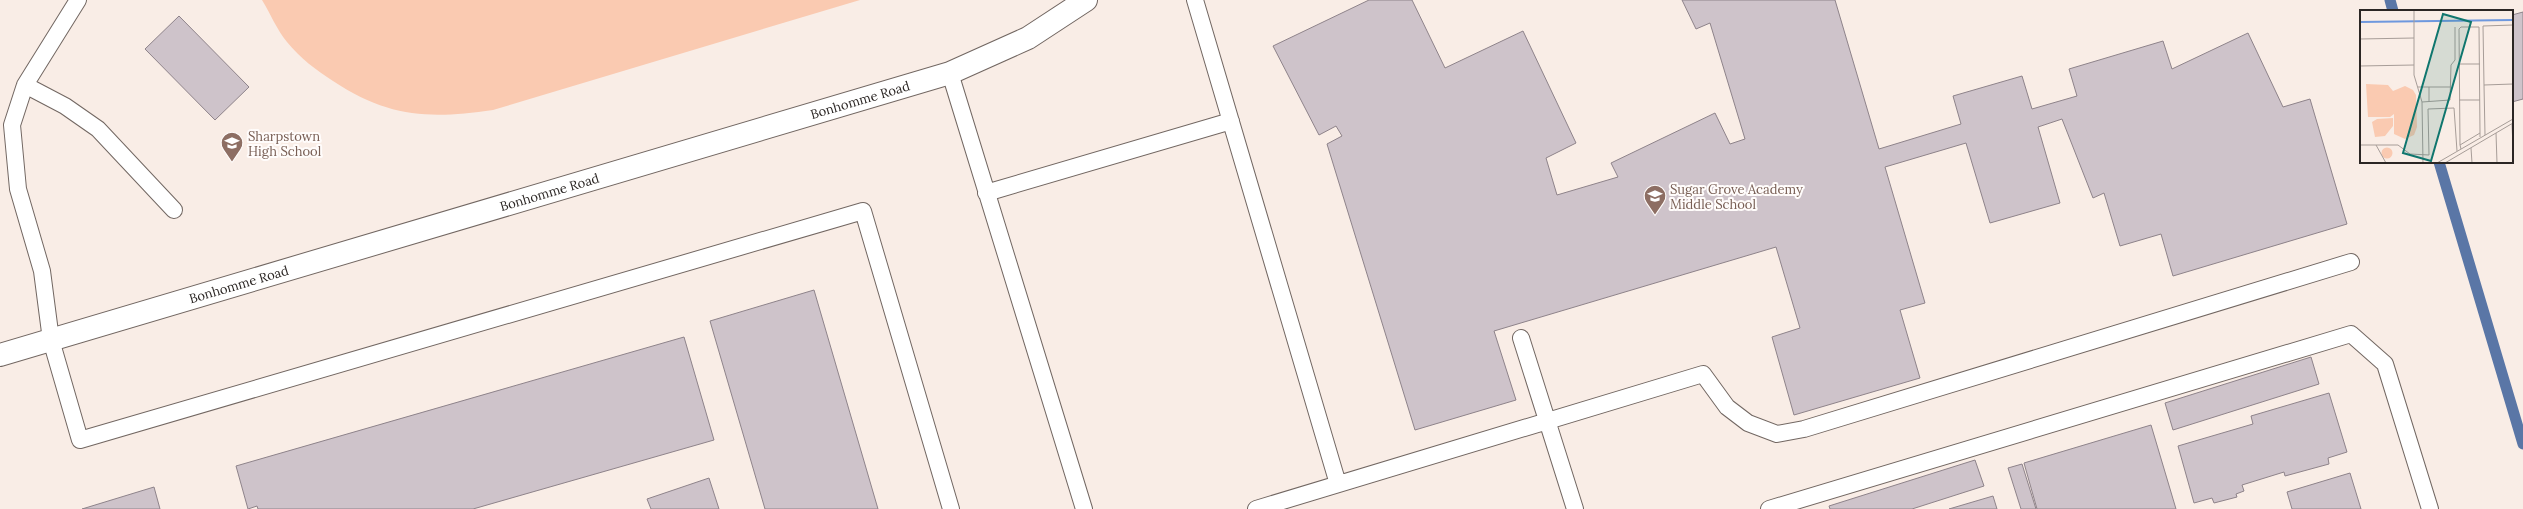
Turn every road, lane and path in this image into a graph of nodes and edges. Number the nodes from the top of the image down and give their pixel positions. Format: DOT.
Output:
graph roads {
  1 [pos="78,0"];
  2 [pos="1086,0"];
  3 [pos="1195,0"];
  4 [pos="950,73"];
  5 [pos="25,85"];
  6 [pos="1231,121"];
  7 [pos="986,193"];
  8 [pos="174,210"];
  9 [pos="2351,262"];
  10 [pos="1520,338"];
  11 [pos="51,340"];
  12 [pos="0,355"];
  13 [pos="1548,420"];
  14 [pos="1338,484"];
  15 [pos="950,509"];
  16 [pos="1084,509"];
  17 [pos="1256,509"];
  18 [pos="1575,509"];
  19 [pos="1769,509"];
  20 [pos="2430,509"];
  1 -- 5 [label="lane"];
  2 -- 4 [label="street, Bonhomme Road"];
  3 -- 6 [label="lane"];
  4 -- 7 [label="lane"];
  4 -- 11 [label="street, Bonhomme Road"];
  5 -- 8 [label="lane"];
  5 -- 11 [label="lane"];
  6 -- 7 [label="lane"];
  6 -- 14 [label="lane"];
  7 -- 16 [label="lane"];
  9 -- 13 [label="lane"];
  10 -- 13 [label="lane"];
  11 -- 12 [label="street, Bonhomme Road"];
  11 -- 15 [label="lane"];
  13 -- 14 [label="lane"];
  13 -- 18 [label="lane"];
  14 -- 17 [label="lane"];
  19 -- 20 [label="lane"];
}
